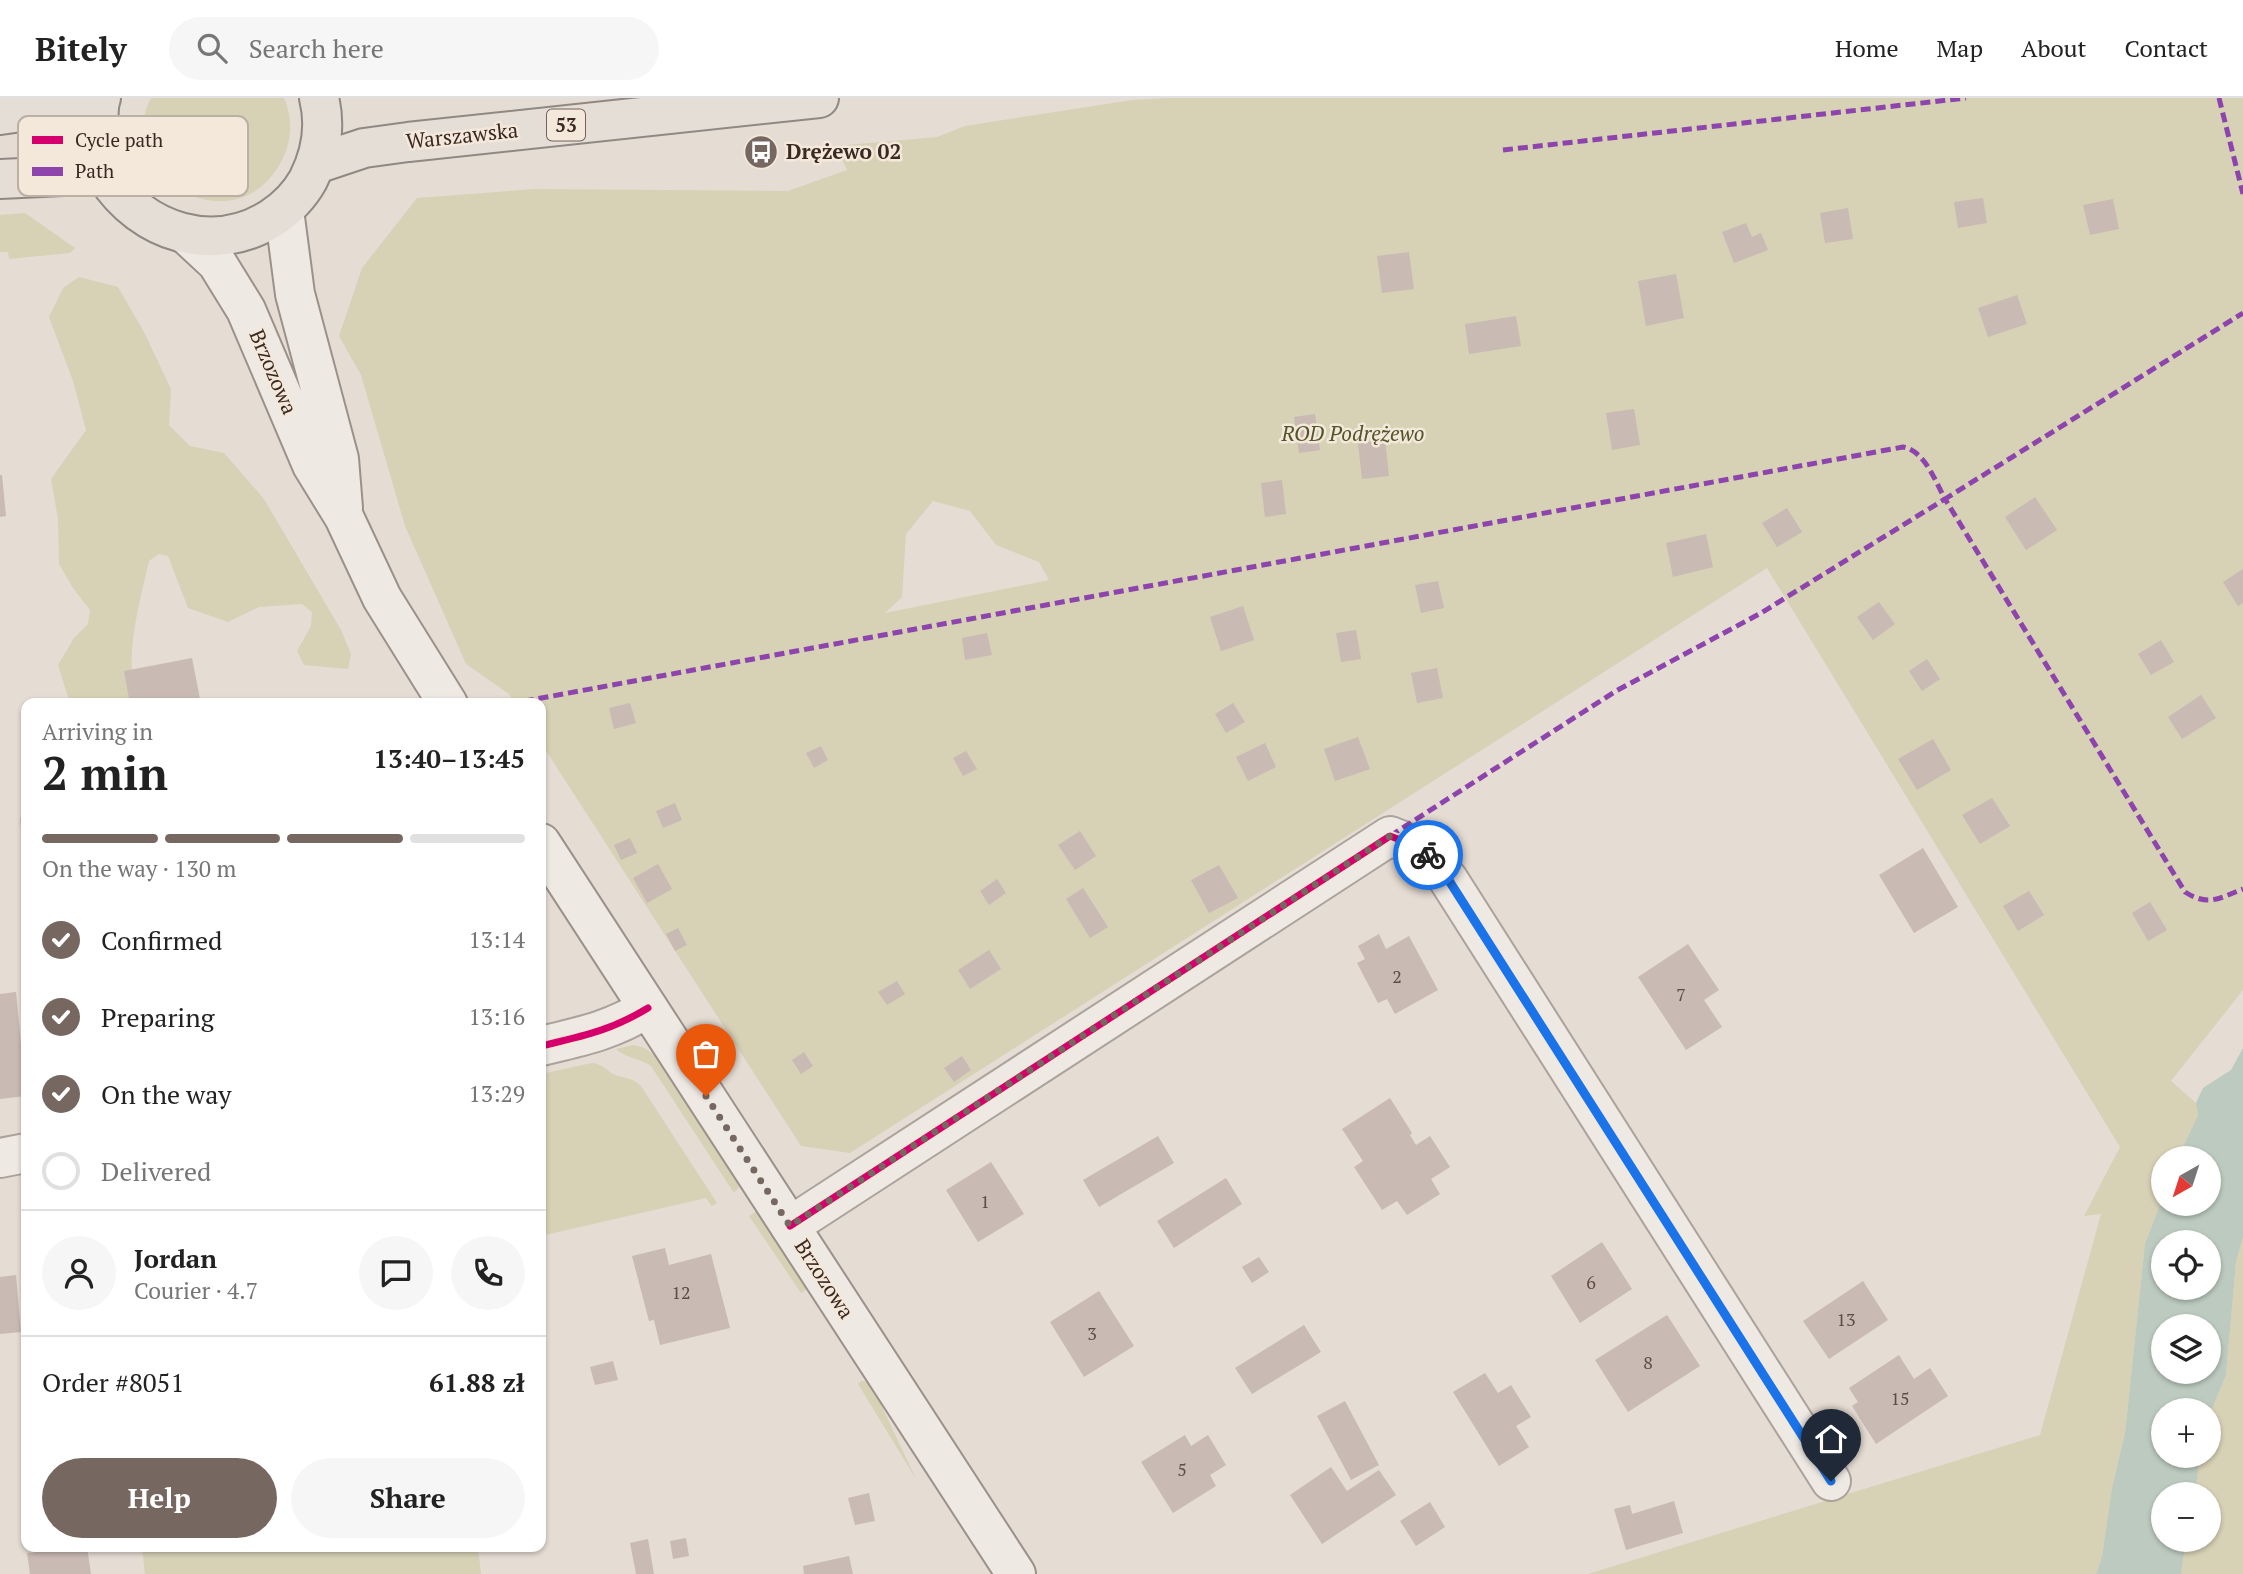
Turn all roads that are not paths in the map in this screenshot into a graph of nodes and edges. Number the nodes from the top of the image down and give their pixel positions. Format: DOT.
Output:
graph roads {
  1 [pos="319,98"];
  2 [pos="819,98"];
  3 [pos="100,100"];
  4 [pos="0,115"];
  5 [pos="316,164"];
  6 [pos="18,178"];
  7 [pos="0,179"];
  8 [pos="123,196"];
  9 [pos="284,210"];
  10 [pos="188,236"];
  11 [pos="344,517"];
  12 [pos="444,698"];
  13 [pos="546,851"];
  14 [pos="648,1008"];
  15 [pos="546,1045"];
  16 [pos="21,1154"];
  17 [pos="0,1158"];
  18 [pos="790,1226"];
  19 [pos="1831,1481"];
  20 [pos="1016,1574"];
  1 -- 5 [label="main road"];
  2 -- 5 [label="main road, Warszawska / 53"];
  3 -- 4 [label="main road"];
  5 -- 9 [label="main road"];
  6 -- 7 [label="main road"];
  8 -- 10 [label="main road"];
  9 -- 10 [label="main road"];
  9 -- 11 [label="main road, Brzozowa"];
  10 -- 11 [label="main road, Brzozowa"];
  11 -- 12 [label="main road, Brzozowa"];
  13 -- 14 [label="main road, Brzozowa"];
  14 -- 15 [label="main road"];
  14 -- 18 [label="main road, Brzozowa"];
  16 -- 17 [label="main road"];
  18 -- 19 [label="main road"];
  18 -- 20 [label="main road, Brzozowa"];
}
